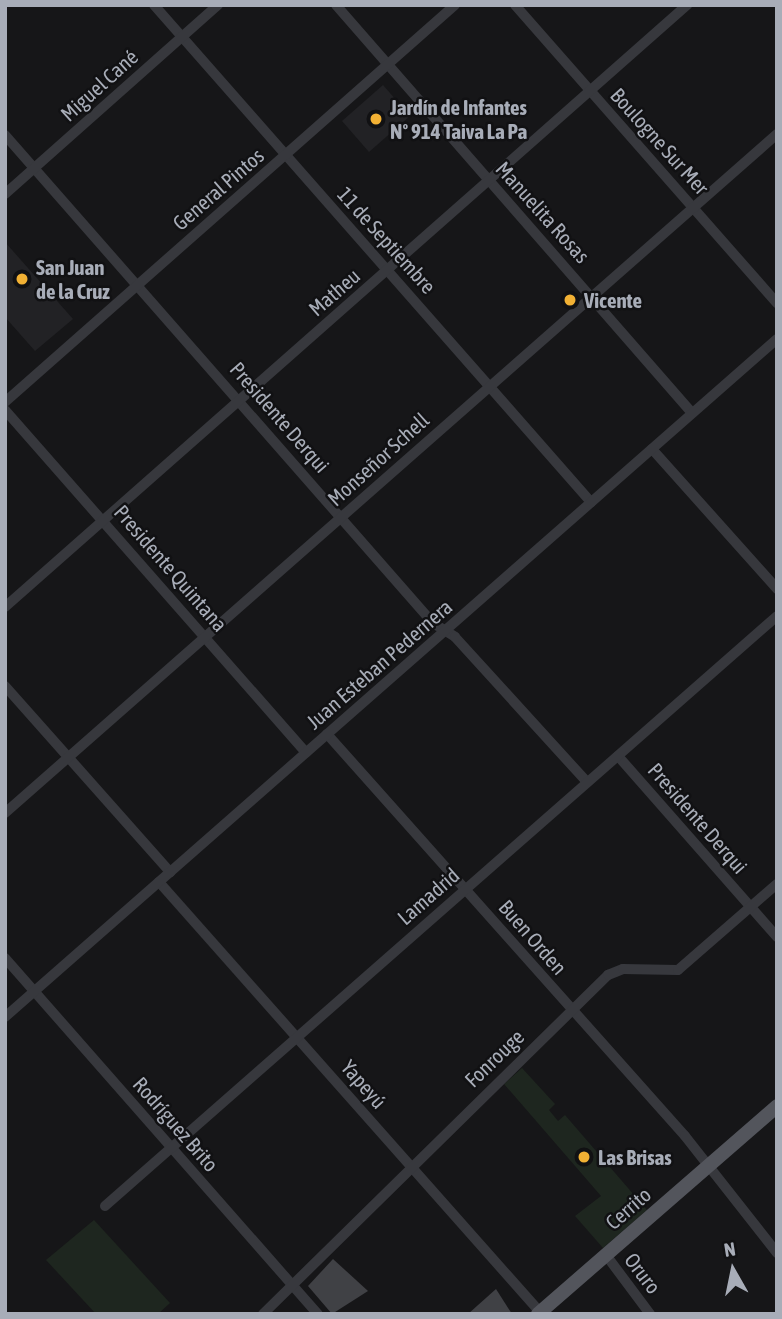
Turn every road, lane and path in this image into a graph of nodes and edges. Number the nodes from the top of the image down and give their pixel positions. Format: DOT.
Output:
graph roads {
  1 [pos="154,5"];
  2 [pos="218,5"];
  3 [pos="336,5"];
  4 [pos="456,5"];
  5 [pos="515,5"];
  6 [pos="687,5"];
  7 [pos="182,37"];
  8 [pos="388,65"];
  9 [pos="590,91"];
  10 [pos="777,134"];
  11 [pos="5,135"];
  12 [pos="286,155"];
  13 [pos="34,168"];
  14 [pos="489,180"];
  15 [pos="5,194"];
  16 [pos="693,207"];
  17 [pos="388,270"];
  18 [pos="138,285"];
  19 [pos="592,296"];
  20 [pos="777,303"];
  21 [pos="777,339"];
  22 [pos="490,385"];
  23 [pos="240,400"];
  24 [pos="5,402"];
  25 [pos="5,410"];
  26 [pos="692,413"];
  27 [pos="652,449"];
  28 [pos="591,502"];
  29 [pos="343,517"];
  30 [pos="103,520"];
  31 [pos="777,589"];
  32 [pos="5,607"];
  33 [pos="777,616"];
  34 [pos="448,632"];
  35 [pos="205,636"];
  36 [pos="5,686"];
  37 [pos="327,734"];
  38 [pos="306,752"];
  39 [pos="618,756"];
  40 [pos="69,758"];
  41 [pos="586,781"];
  42 [pos="5,813"];
  43 [pos="170,872"];
  44 [pos="159,881"];
  45 [pos="777,884"];
  46 [pos="466,889"];
  47 [pos="750,907"];
  48 [pos="777,937"];
  49 [pos="5,958"];
  50 [pos="34,991"];
  51 [pos="571,1010"];
  52 [pos="5,1017"];
  53 [pos="297,1036"];
  54 [pos="777,1106"];
  55 [pos="172,1149"];
  56 [pos="710,1165"];
  57 [pos="410,1166"];
  58 [pos="105,1206"];
  59 [pos="777,1253"];
  60 [pos="606,1255"];
  61 [pos="294,1287"];
  62 [pos="539,1313"];
  63 [pos="263,1314"];
  64 [pos="318,1314"];
  65 [pos="650,1314"];
  1 -- 7 [label="street, 11 de Septiembre"];
  2 -- 7 [label="street, Miguel Cané"];
  3 -- 8 [label="street, Manuelita Rosas"];
  4 -- 8 [label="street, General Pintos"];
  5 -- 9 [label="street, Boulogne Sur Mer"];
  6 -- 9 [label="street, Matheu"];
  7 -- 12 [label="street, 11 de Septiembre"];
  7 -- 13 [label="street, Miguel Cané"];
  8 -- 12 [label="street, General Pintos"];
  8 -- 14 [label="street, Manuelita Rosas"];
  9 -- 14 [label="street, Matheu"];
  9 -- 16 [label="street, Boulogne Sur Mer"];
  10 -- 16 [label="street, Monseñor Schell"];
  11 -- 13 [label="street, Presidente Derqui"];
  12 -- 17 [label="street, 11 de Septiembre"];
  12 -- 18 [label="street, General Pintos"];
  13 -- 15 [label="street, Miguel Cané"];
  13 -- 18 [label="street, Presidente Derqui"];
  14 -- 17 [label="street, Matheu"];
  14 -- 19 [label="street, Manuelita Rosas"];
  16 -- 19 [label="street, Monseñor Schell"];
  16 -- 20 [label="street, Boulogne Sur Mer"];
  17 -- 22 [label="street, 11 de Septiembre"];
  17 -- 23 [label="street, Matheu"];
  18 -- 23 [label="street, Presidente Derqui"];
  18 -- 24 [label="street, General Pintos"];
  19 -- 22 [label="street, Monseñor Schell"];
  19 -- 26 [label="street, Manuelita Rosas"];
  21 -- 26 [label="street, Juan Esteban Pedernera"];
  22 -- 28 [label="street, 11 de Septiembre"];
  22 -- 29 [label="street, Monseñor Schell"];
  23 -- 29 [label="street, Presidente Derqui"];
  23 -- 30 [label="street, Matheu"];
  25 -- 30 [label="street, Presidente Quintana"];
  26 -- 27 [label="street, Juan Esteban Pedernera"];
  27 -- 28 [label="street, Juan Esteban Pedernera"];
  27 -- 31 [label="street"];
  28 -- 34 [label="street, Juan Esteban Pedernera"];
  29 -- 34 [label="street, Presidente Derqui"];
  29 -- 35 [label="street, Monseñor Schell"];
  30 -- 32 [label="street, Matheu"];
  30 -- 35 [label="street, Presidente Quintana"];
  33 -- 39 [label="street, Lamadrid"];
  34 -- 37 [label="street, Juan Esteban Pedernera"];
  34 -- 41 [label="street, Presidente Derqui"];
  35 -- 38 [label="street, Presidente Quintana"];
  35 -- 40 [label="street, Monseñor Schell"];
  36 -- 40 [label="street"];
  37 -- 38 [label="street, Juan Esteban Pedernera"];
  37 -- 46 [label="street, Buen Orden"];
  38 -- 43 [label="street, Juan Esteban Pedernera"];
  39 -- 41 [label="street, Lamadrid"];
  39 -- 47 [label="street, Presidente Derqui"];
  40 -- 42 [label="street, Monseñor Schell"];
  40 -- 43 [label="street"];
  41 -- 46 [label="street, Lamadrid"];
  43 -- 44 [label="street, Juan Esteban Pedernera"];
  44 -- 50 [label="street, Juan Esteban Pedernera"];
  44 -- 53 [label="street, Yapeyú"];
  45 -- 47 [label="street, Fonrouge"];
  46 -- 51 [label="street, Buen Orden"];
  46 -- 53 [label="street, Lamadrid"];
  47 -- 48 [label="street, Presidente Derqui"];
  47 -- 51 [label="street, Fonrouge"];
  49 -- 50 [label="street, Rodríguez Brito"];
  50 -- 52 [label="street, Juan Esteban Pedernera"];
  50 -- 55 [label="street, Rodríguez Brito"];
  51 -- 56 [label="street, Buen Orden"];
  51 -- 57 [label="street, Fonrouge"];
  53 -- 55 [label="street, Lamadrid"];
  53 -- 57 [label="street, Yapeyú"];
  54 -- 56 [label="main road, Cerrito"];
  55 -- 58 [label="street, Lamadrid"];
  55 -- 61 [label="street, Rodríguez Brito"];
  56 -- 59 [label="street, Buen Orden"];
  56 -- 60 [label="main road, Cerrito"];
  57 -- 61 [label="street, Fonrouge"];
  57 -- 62 [label="street, Yapeyú"];
  60 -- 62 [label="main road, Cerrito"];
  60 -- 65 [label="street, Oruro"];
  61 -- 63 [label="street, Fonrouge"];
  61 -- 64 [label="street, Rodríguez Brito"];
}
